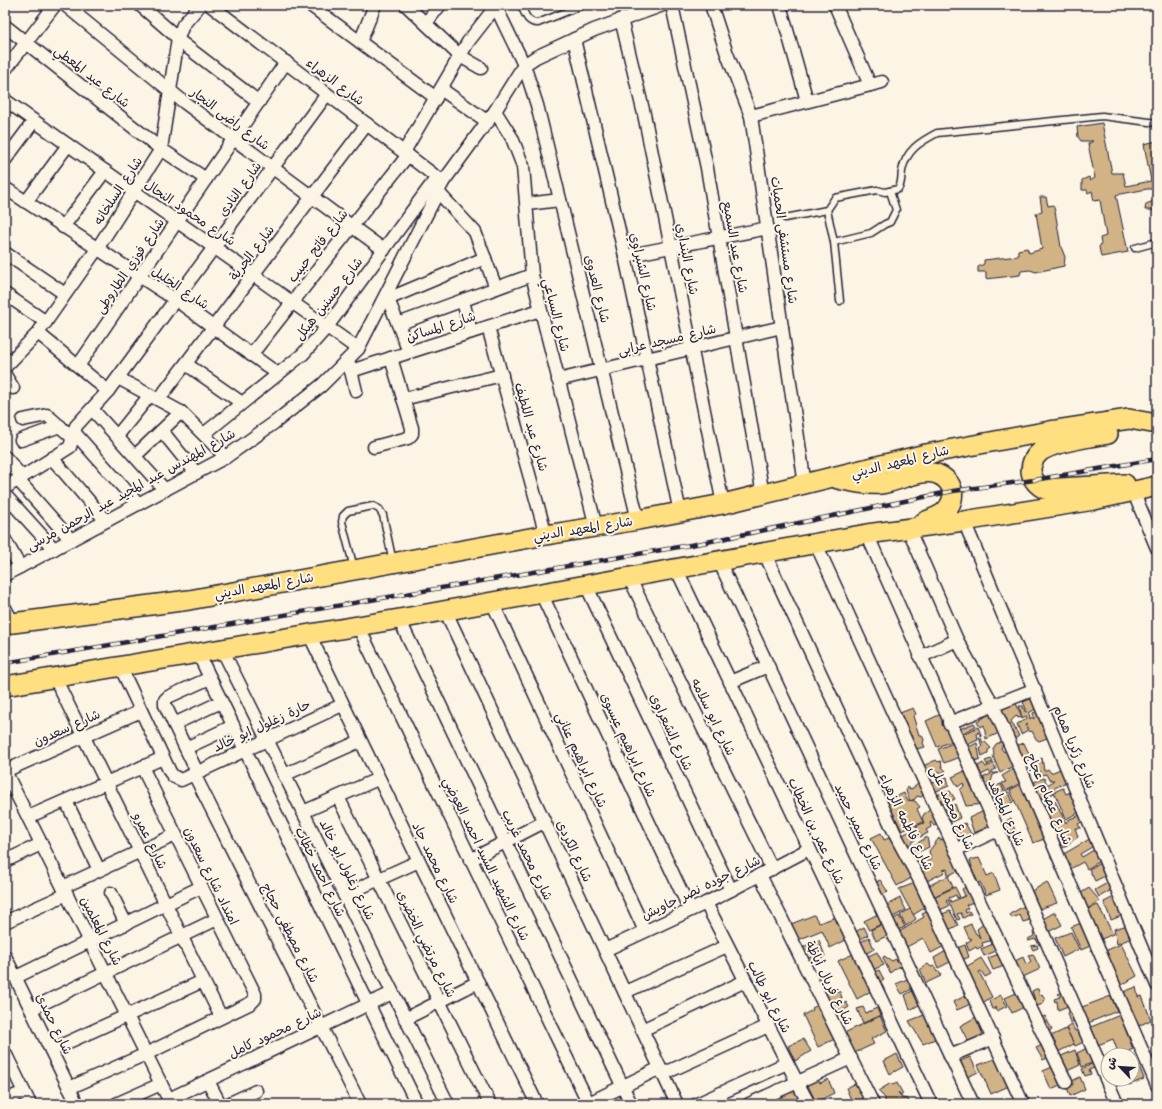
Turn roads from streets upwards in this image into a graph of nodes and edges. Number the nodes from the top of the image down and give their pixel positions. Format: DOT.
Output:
graph roads {
  1 [pos="55,5"];
  2 [pos="65,5"];
  3 [pos="140,5"];
  4 [pos="200,5"];
  5 [pos="210,5"];
  6 [pos="310,5"];
  7 [pos="375,5"];
  8 [pos="406,5"];
  9 [pos="440,5"];
  10 [pos="495,5"];
  11 [pos="663,5"];
  12 [pos="672,5"];
  13 [pos="711,5"];
  14 [pos="780,5"];
  15 [pos="835,5"];
  16 [pos="621,19"];
  17 [pos="426,23"];
  18 [pos="5,26"];
  19 [pos="178,39"];
  20 [pos="574,39"];
  21 [pos="360,42"];
  22 [pos="26,43"];
  23 [pos="460,56"];
  24 [pos="286,62"];
  25 [pos="524,65"];
  26 [pos="481,68"];
  27 [pos="5,70"];
  28 [pos="882,82"];
  29 [pos="870,85"];
  30 [pos="169,90"];
  31 [pos="439,93"];
  32 [pos="328,94"];
  33 [pos="5,100"];
  34 [pos="807,101"];
  35 [pos="259,102"];
  36 [pos="495,111"];
  37 [pos="751,116"];
  38 [pos="34,121"];
  39 [pos="488,122"];
  40 [pos="367,124"];
  41 [pos="233,139"];
  42 [pos="68,145"];
  43 [pos="161,149"];
  44 [pos="406,153"];
  45 [pos="5,160"];
  46 [pos="273,168"];
  47 [pos="105,171"];
  48 [pos="206,179"];
  49 [pos="439,184"];
  50 [pos="5,188"];
  51 [pos="134,192"];
  52 [pos="312,197"];
  53 [pos="560,200"];
  54 [pos="26,202"];
  55 [pos="527,204"];
  56 [pos="177,222"];
  57 [pos="352,226"];
  58 [pos="63,227"];
  59 [pos="768,228"];
  60 [pos="719,238"];
  61 [pos="214,247"];
  62 [pos="671,247"];
  63 [pos="97,249"];
  64 [pos="384,250"];
  65 [pos="5,253"];
  66 [pos="625,256"];
  67 [pos="485,258"];
  68 [pos="254,274"];
  69 [pos="532,275"];
  70 [pos="139,277"];
  71 [pos="496,288"];
  72 [pos="5,294"];
  73 [pos="66,294"];
  74 [pos="176,300"];
  75 [pos="386,300"];
  76 [pos="463,301"];
  77 [pos="293,302"];
  78 [pos="540,310"];
  79 [pos="46,322"];
  80 [pos="398,324"];
  81 [pos="488,326"];
  82 [pos="214,327"];
  83 [pos="327,327"];
  84 [pos="782,327"];
  85 [pos="471,332"];
  86 [pos="38,333"];
  87 [pos="736,338"];
  88 [pos="691,348"];
  89 [pos="358,349"];
  90 [pos="409,352"];
  91 [pos="251,355"];
  92 [pos="391,358"];
  93 [pos="647,359"];
  94 [pos="186,364"];
  95 [pos="349,365"];
  96 [pos="78,366"];
  97 [pos="5,367"];
  98 [pos="602,370"];
  99 [pos="278,374"];
  100 [pos="5,375"];
  101 [pos="502,375"];
  102 [pos="118,378"];
  103 [pos="558,380"];
  104 [pos="13,388"];
  105 [pos="108,391"];
  106 [pos="356,391"];
  107 [pos="155,397"];
  108 [pos="403,399"];
  109 [pos="242,403"];
  110 [pos="92,409"];
  111 [pos="181,412"];
  112 [pos="23,420"];
  113 [pos="1157,424"];
  114 [pos="60,426"];
  115 [pos="162,431"];
  116 [pos="204,434"];
  117 [pos="73,435"];
  118 [pos="117,436"];
  119 [pos="21,440"];
  120 [pos="374,446"];
  121 [pos="135,456"];
  122 [pos="5,457"];
  123 [pos="226,457"];
  124 [pos="52,458"];
  125 [pos="196,473"];
  126 [pos="834,478"];
  127 [pos="20,479"];
  128 [pos="805,485"];
  129 [pos="5,488"];
  130 [pos="1147,488"];
  131 [pos="165,490"];
  132 [pos="5,495"];
  133 [pos="763,495"];
  134 [pos="138,504"];
  135 [pos="723,504"];
  136 [pos="680,512"];
  137 [pos="638,520"];
  138 [pos="106,521"];
  139 [pos="964,521"];
  140 [pos="596,527"];
  141 [pos="908,528"];
  142 [pos="867,534"];
  143 [pos="546,535"];
  144 [pos="5,540"];
  145 [pos="71,540"];
  146 [pos="816,544"];
  147 [pos="1157,548"];
  148 [pos="54,549"];
  149 [pos="764,552"];
  150 [pos="719,561"];
  151 [pos="20,567"];
  152 [pos="676,568"];
  153 [pos="5,575"];
  154 [pos="629,577"];
  155 [pos="586,585"];
  156 [pos="541,593"];
  157 [pos="492,602"];
  158 [pos="445,610"];
  159 [pos="8,618"];
  160 [pos="399,619"];
  161 [pos="358,626"];
  162 [pos="309,634"];
  163 [pos="957,640"];
  164 [pos="222,649"];
  165 [pos="198,653"];
  166 [pos="920,657"];
  167 [pos="120,666"];
  168 [pos="768,666"];
  169 [pos="55,678"];
  170 [pos="210,678"];
  171 [pos="730,682"];
  172 [pos="5,686"];
  173 [pos="1035,689"];
  174 [pos="221,702"];
  175 [pos="342,705"];
  176 [pos="993,705"];
  177 [pos="141,711"];
  178 [pos="949,723"];
  179 [pos="174,724"];
  180 [pos="233,726"];
  181 [pos="84,736"];
  182 [pos="267,740"];
  183 [pos="360,741"];
  184 [pos="186,748"];
  185 [pos="245,750"];
  186 [pos="163,758"];
  187 [pos="142,767"];
  188 [pos="5,771"];
  189 [pos="196,773"];
  190 [pos="284,775"];
  191 [pos="378,779"];
  192 [pos="106,783"];
  193 [pos="9,788"];
  194 [pos="338,797"];
  195 [pos="66,801"];
  196 [pos="303,812"];
  197 [pos="28,817"];
  198 [pos="544,822"];
  199 [pos="998,830"];
  200 [pos="175,835"];
  201 [pos="505,842"];
  202 [pos="41,844"];
  203 [pos="809,849"];
  204 [pos="955,850"];
  205 [pos="140,852"];
  206 [pos="470,860"];
  207 [pos="5,861"];
  208 [pos="419,861"];
  209 [pos="772,869"];
  210 [pos="100,870"];
  211 [pos="760,875"];
  212 [pos="378,879"];
  213 [pos="201,887"];
  214 [pos="731,890"];
  215 [pos="65,891"];
  216 [pos="111,893"];
  217 [pos="344,895"];
  218 [pos="706,903"];
  219 [pos="165,904"];
  220 [pos="690,910"];
  221 [pos="217,919"];
  222 [pos="5,922"];
  223 [pos="126,924"];
  224 [pos="645,931"];
  225 [pos="181,938"];
  226 [pos="90,941"];
  227 [pos="727,946"];
  228 [pos="605,950"];
  229 [pos="5,956"];
  230 [pos="106,973"];
  231 [pos="16,978"];
  232 [pos="204,981"];
  233 [pos="745,981"];
  234 [pos="478,982"];
  235 [pos="1157,985"];
  236 [pos="625,992"];
  237 [pos="392,993"];
  238 [pos="439,1002"];
  239 [pos="369,1004"];
  240 [pos="31,1009"];
  241 [pos="127,1015"];
  242 [pos="221,1017"];
  243 [pos="405,1019"];
  244 [pos="768,1026"];
  245 [pos="321,1027"];
  246 [pos="642,1030"];
  247 [pos="993,1038"];
  248 [pos="50,1050"];
  249 [pos="5,1053"];
  250 [pos="146,1054"];
  251 [pos="950,1056"];
  252 [pos="851,1058"];
  253 [pos="787,1063"];
  254 [pos="662,1071"];
  255 [pos="208,1081"];
  256 [pos="796,1082"];
  257 [pos="1066,1082"];
  258 [pos="161,1084"];
  259 [pos="1157,1085"];
  260 [pos="622,1086"];
  261 [pos="69,1088"];
  262 [pos="256,1091"];
  263 [pos="24,1092"];
  264 [pos="5,1100"];
  265 [pos="170,1102"];
  266 [pos="870,1103"];
  267 [pos="30,1104"];
  268 [pos="77,1104"];
  269 [pos="116,1104"];
  270 [pos="220,1104"];
  271 [pos="228,1104"];
  272 [pos="360,1104"];
  273 [pos="417,1104"];
  274 [pos="448,1104"];
  275 [pos="490,1104"];
  276 [pos="537,1104"];
  277 [pos="588,1104"];
  278 [pos="631,1104"];
  279 [pos="677,1104"];
  280 [pos="697,1104"];
  281 [pos="749,1104"];
  282 [pos="810,1104"];
  283 [pos="931,1104"];
  284 [pos="974,1104"];
  285 [pos="1024,1104"];
  286 [pos="1117,1104"];
  1 -- 22 [label="street"];
  2 -- 30 [label="street, شارع راضى النجار"];
  3 -- 19 [label="street"];
  4 -- 19 [label="street, شارع السلخانه"];
  5 -- 24 [label="street, شارع الزهراء"];
  6 -- 21 [label="street"];
  7 -- 21 [label="street"];
  8 -- 17 [label="street"];
  9 -- 17 [label="street"];
  10 -- 23 [label="street, شارع فاتح حبيب"];
  10 -- 25 [label="street, شارع العدوى"];
  11 -- 16 [label="street, شارع المهندس عبد المجيد عبد الرحمن مرسى"];
  12 -- 60 [label="street, شارع عبد السميع"];
  13 -- 37 [label="street, شارع مستشفى الحميات"];
  14 -- 34 [label="street"];
  15 -- 29 [label="street"];
  16 -- 20 [label="street, شارع المهندس عبد المجيد عبد الرحمن مرسى"];
  16 -- 62 [label="street, شارع البنداري"];
  17 -- 23 [label="street"];
  18 -- 22 [label="street, شارع عبد المعطي"];
  19 -- 30 [label="street, شارع السلخانه"];
  19 -- 35 [label="street"];
  20 -- 25 [label="street, شارع المهندس عبد المجيد عبد الرحمن مرسى"];
  20 -- 66 [label="street, شارع الشبراوي"];
  21 -- 31 [label="street"];
  22 -- 27 [label="street"];
  22 -- 43 [label="street, شارع عبد المعطي"];
  23 -- 26 [label="street"];
  23 -- 31 [label="street, شارع فاتح حبيب"];
  24 -- 32 [label="street, شارع الزهراء"];
  24 -- 35 [label="street, شارع فوزي الطاروطى"];
  25 -- 36 [label="street, شارع المهندس عبد المجيد عبد الرحمن مرسى"];
  25 -- 53 [label="street, شارع العدوى"];
  28 -- 29 [label="street"];
  29 -- 34 [label="street"];
  30 -- 41 [label="street, شارع راضى النجار"];
  30 -- 43 [label="street, شارع السلخانه"];
  31 -- 39 [label="street"];
  31 -- 44 [label="street, شارع فاتح حبيب"];
  32 -- 40 [label="street, شارع الزهراء"];
  32 -- 46 [label="street, شارع النادى"];
  33 -- 38 [label="street, شارع محمود النحال"];
  34 -- 37 [label="street"];
  35 -- 41 [label="street, شارع فوزي الطاروطى"];
  36 -- 39 [label="street, شارع المهندس عبد المجيد عبد الرحمن مرسى"];
  36 -- 55 [label="street, شارع السباعي"];
  37 -- 59 [label="street, شارع مستشفى الحميات"];
  38 -- 42 [label="street, شارع محمود النحال"];
  38 -- 45 [label="street"];
  39 -- 49 [label="street, شارع المهندس عبد المجيد عبد الرحمن مرسى"];
  40 -- 44 [label="street, شارع الزهراء"];
  40 -- 52 [label="street, شارع الحرية"];
  41 -- 46 [label="street, شارع راضى النجار"];
  41 -- 48 [label="street, شارع فوزي الطاروطى"];
  42 -- 47 [label="street, شارع محمود النحال"];
  42 -- 54 [label="street"];
  43 -- 48 [label="street, شارع عبد المعطي"];
  43 -- 51 [label="street, شارع السلخانه"];
  44 -- 49 [label="street, شارع الزهراء"];
  44 -- 57 [label="street, شارع فاتح حبيب"];
  46 -- 52 [label="street, شارع راضى النجار"];
  46 -- 61 [label="street, شارع النادى"];
  47 -- 51 [label="street, شارع محمود النحال"];
  47 -- 58 [label="street"];
  48 -- 56 [label="street, شارع فوزي الطاروطى"];
  49 -- 64 [label="street, شارع حسنين هيكل"];
  49 -- 67 [label="street"];
  49 -- 75 [label="street, شارع المهندس عبد المجيد عبد الرحمن مرسى"];
  50 -- 54 [label="street, شارع الخليل"];
  51 -- 56 [label="street, شارع محمود النحال"];
  51 -- 63 [label="street, شارع السلخانه"];
  52 -- 57 [label="street, شارع راضى النجار"];
  52 -- 68 [label="street, شارع الحرية"];
  53 -- 55 [label="street"];
  53 -- 98 [label="street, شارع العدوى"];
  54 -- 58 [label="street, شارع الخليل"];
  55 -- 69 [label="street, شارع السباعي"];
  56 -- 61 [label="street, شارع محمود النحال"];
  56 -- 70 [label="street, شارع فوزي الطاروطى"];
  57 -- 64 [label="street, شارع راضى النجار"];
  57 -- 77 [label="street, شارع فاتح حبيب"];
  58 -- 63 [label="street, شارع الخليل"];
  59 -- 60 [label="street"];
  59 -- 84 [label="street, شارع مستشفى الحميات"];
  60 -- 62 [label="street"];
  60 -- 87 [label="street, شارع عبد السميع"];
  61 -- 68 [label="street, شارع محمود النحال"];
  61 -- 74 [label="street, شارع النادى"];
  62 -- 66 [label="street"];
  62 -- 88 [label="street, شارع البنداري"];
  63 -- 70 [label="street, شارع الخليل"];
  63 -- 73 [label="street, شارع السلخانه"];
  64 -- 83 [label="street, شارع حسنين هيكل"];
  65 -- 73 [label="street"];
  66 -- 93 [label="street, شارع الشبراوي"];
  67 -- 71 [label="street"];
  67 -- 75 [label="street"];
  68 -- 77 [label="street, شارع محمود النحال"];
  68 -- 82 [label="street, شارع الحرية"];
  69 -- 71 [label="street"];
  69 -- 78 [label="street, شارع السباعي"];
  70 -- 74 [label="street, شارع الخليل"];
  70 -- 96 [label="street, شارع فوزي الطاروطى"];
  71 -- 76 [label="street"];
  72 -- 79 [label="street"];
  73 -- 79 [label="street, شارع السلخانه"];
  74 -- 82 [label="street, شارع الخليل"];
  74 -- 102 [label="street, شارع النادى"];
  75 -- 80 [label="street"];
  75 -- 89 [label="street, شارع المهندس عبد المجيد عبد الرحمن مرسى"];
  76 -- 80 [label="street"];
  76 -- 85 [label="street"];
  77 -- 83 [label="street, شارع محمود النحال"];
  77 -- 91 [label="street, شارع فاتح حبيب"];
  78 -- 81 [label="street, شارع المساكن"];
  78 -- 103 [label="street, شارع السباعي"];
  79 -- 86 [label="street, شارع السلخانه"];
  80 -- 90 [label="street"];
  81 -- 85 [label="street, شارع المساكن"];
  81 -- 101 [label="street, شارع عبد اللطيف"];
  82 -- 91 [label="street, شارع الخليل"];
  82 -- 94 [label="street, شارع الحرية"];
  83 -- 89 [label="street, شارع محمود النحال"];
  83 -- 99 [label="street, شارع حسنين هيكل"];
  84 -- 87 [label="street, شارع مسجد عرابى"];
  84 -- 128 [label="street, شارع مستشفى الحميات"];
  85 -- 90 [label="street, شارع المساكن"];
  86 -- 96 [label="street"];
  86 -- 97 [label="street, شارع السلخانه"];
  87 -- 88 [label="street, شارع مسجد عرابى"];
  87 -- 133 [label="street, شارع عبد السميع"];
  88 -- 93 [label="street, شارع مسجد عرابى"];
  88 -- 135 [label="street, شارع البنداري"];
  89 -- 95 [label="street, شارع المهندس عبد المجيد عبد الرحمن مرسى"];
  90 -- 92 [label="street, شارع المساكن"];
  91 -- 99 [label="street, شارع الخليل"];
  92 -- 95 [label="street, شارع المساكن"];
  92 -- 108 [label="street"];
  93 -- 98 [label="street, شارع مسجد عرابى"];
  93 -- 136 [label="street, شارع الشبراوي"];
  94 -- 107 [label="street, شارع الحرية"];
  94 -- 109 [label="street"];
  95 -- 106 [label="street"];
  95 -- 123 [label="street, شارع المهندس عبد المجيد عبد الرحمن مرسى"];
  96 -- 105 [label="street"];
  98 -- 103 [label="street, شارع مسجد عرابى"];
  98 -- 137 [label="street, شارع العدوى"];
  99 -- 109 [label="street, شارع حسنين هيكل"];
  100 -- 104 [label="street"];
  101 -- 108 [label="street"];
  101 -- 143 [label="street, شارع عبد اللطيف"];
  102 -- 105 [label="street, شارع النادى"];
  102 -- 107 [label="street"];
  103 -- 140 [label="street, شارع السباعي"];
  105 -- 110 [label="street, شارع النادى"];
  107 -- 111 [label="street"];
  107 -- 118 [label="street, شارع الحرية"];
  108 -- 120 [label="street"];
  109 -- 116 [label="street, شارع حسنين هيكل"];
  110 -- 117 [label="street, شارع النادى"];
  110 -- 118 [label="street"];
  111 -- 115 [label="street"];
  111 -- 116 [label="street"];
  112 -- 114 [label="street"];
  113 -- 126 [label="main road, شارع المعهد الديني"];
  113 -- 130 [label="main road"];
  114 -- 117 [label="street"];
  114 -- 119 [label="street"];
  115 -- 121 [label="street"];
  115 -- 125 [label="street"];
  116 -- 123 [label="street"];
  117 -- 124 [label="street, شارع النادى"];
  117 -- 134 [label="street"];
  118 -- 121 [label="street"];
  121 -- 131 [label="street"];
  122 -- 127 [label="street"];
  123 -- 125 [label="street, شارع المهندس عبد المجيد عبد الرحمن مرسى"];
  124 -- 127 [label="street, شارع النادى"];
  124 -- 138 [label="street"];
  125 -- 131 [label="street, شارع المهندس عبد المجيد عبد الرحمن مرسى"];
  126 -- 128 [label="main road, شارع المعهد الديني"];
  126 -- 141 [label="main road"];
  127 -- 129 [label="street, شارع النادى"];
  127 -- 145 [label="street"];
  128 -- 133 [label="main road, شارع المعهد الديني"];
  130 -- 139 [label="main road"];
  130 -- 147 [label="street"];
  131 -- 134 [label="street, شارع المهندس عبد المجيد عبد الرحمن مرسى"];
  132 -- 148 [label="street"];
  133 -- 135 [label="main road, شارع المعهد الديني"];
  134 -- 138 [label="street, شارع المهندس عبد المجيد عبد الرحمن مرسى"];
  135 -- 136 [label="main road, شارع المعهد الديني"];
  136 -- 137 [label="main road, شارع المعهد الديني"];
  137 -- 140 [label="main road, شارع المعهد الديني"];
  138 -- 145 [label="street, شارع المهندس عبد المجيد عبد الرحمن مرسى"];
  139 -- 141 [label="main road"];
  139 -- 173 [label="street, شارع زكريا همام"];
  140 -- 143 [label="main road, شارع المعهد الديني"];
  141 -- 142 [label="main road"];
  141 -- 163 [label="street, شارع عصام عجاج"];
  142 -- 146 [label="main road"];
  142 -- 166 [label="street, شارع المجاهد"];
  143 -- 159 [label="main road, شارع المعهد الديني"];
  144 -- 151 [label="street"];
  145 -- 148 [label="street, شارع المهندس عبد المجيد عبد الرحمن مرسى"];
  146 -- 149 [label="main road"];
  146 -- 204 [label="street, شارع محمد على"];
  148 -- 151 [label="street, شارع المهندس عبد المجيد عبد الرحمن مرسى"];
  149 -- 150 [label="main road"];
  149 -- 247 [label="street, شارع فاطمه الزهراء"];
  150 -- 152 [label="main road"];
  150 -- 168 [label="street, شارع سمير حميد"];
  151 -- 153 [label="street, شارع المهندس عبد المجيد عبد الرحمن مرسى"];
  152 -- 154 [label="main road"];
  152 -- 171 [label="street, شارع عمر بن الخطاب"];
  154 -- 155 [label="main road"];
  154 -- 209 [label="street, شارع ابو سلامه"];
  155 -- 156 [label="main road"];
  155 -- 214 [label="street, شارع الشعراوى"];
  156 -- 157 [label="main road"];
  156 -- 220 [label="street, شارع ابراهيم عيسوى"];
  157 -- 158 [label="main road"];
  157 -- 224 [label="street, شارع ابراهيم عناني"];
  158 -- 160 [label="main road"];
  158 -- 198 [label="street, شارع الكردى"];
  160 -- 161 [label="main road"];
  160 -- 201 [label="street, شارع محمد غريب"];
  161 -- 162 [label="main road"];
  161 -- 206 [label="street, شارع الشهيد السيد احمد العوضي"];
  162 -- 164 [label="main road"];
  162 -- 175 [label="street, شارع محمد جاد"];
  163 -- 166 [label="street"];
  163 -- 176 [label="street, شارع عصام عجاج"];
  164 -- 165 [label="main road"];
  164 -- 182 [label="street, شارع زغلول ابو خالد"];
  165 -- 167 [label="main road"];
  165 -- 170 [label="street, شارع احمد خطاب"];
  166 -- 178 [label="street, شارع المجاهد"];
  167 -- 169 [label="main road"];
  167 -- 177 [label="street"];
  168 -- 171 [label="street"];
  168 -- 251 [label="street, شارع سمير حميد"];
  169 -- 172 [label="main road"];
  169 -- 181 [label="street, شارع عمرو"];
  170 -- 174 [label="street, شارع احمد خطاب"];
  170 -- 179 [label="street, شارع مصطفى حجاج"];
  171 -- 203 [label="street, شارع عمر بن الخطاب"];
  173 -- 176 [label="street"];
  173 -- 235 [label="street, شارع زكريا همام"];
  174 -- 179 [label="street"];
  174 -- 180 [label="street, شارع احمد خطاب"];
  175 -- 182 [label="street, حارة زغلول ابو خالد"];
  175 -- 183 [label="street, شارع محمد جاد"];
  176 -- 178 [label="street"];
  176 -- 259 [label="street, شارع عصام عجاج"];
  177 -- 181 [label="street, شارع سعدون"];
  177 -- 186 [label="street"];
  178 -- 199 [label="street, شارع المجاهد"];
  179 -- 184 [label="street, شارع مصطفى حجاج"];
  180 -- 184 [label="street"];
  180 -- 185 [label="street, شارع احمد خطاب"];
  181 -- 188 [label="street, شارع سعدون"];
  181 -- 192 [label="street, شارع عمرو"];
  182 -- 185 [label="street, حارة زغلول ابو خالد"];
  182 -- 190 [label="street, شارع زغلول ابو خالد"];
  183 -- 190 [label="street"];
  183 -- 191 [label="street, شارع محمد جاد"];
  184 -- 189 [label="street, شارع مصطفى حجاج"];
  185 -- 189 [label="street, حارة زغلول ابو خالد"];
  185 -- 239 [label="street, شارع احمد خطاب"];
  186 -- 187 [label="street"];
  186 -- 189 [label="street, حارة زغلول ابو خالد"];
  187 -- 192 [label="street"];
  187 -- 200 [label="street, امتداد شارع سعدون"];
  188 -- 193 [label="street, شارع المعلمين"];
  189 -- 245 [label="street, شارع مصطفى حجاج"];
  190 -- 196 [label="street, شارع زغلول ابو خالد"];
  191 -- 194 [label="street"];
  191 -- 208 [label="street, شارع محمد جاد"];
  192 -- 195 [label="street"];
  192 -- 205 [label="street, شارع عمرو"];
  193 -- 197 [label="street, شارع المعلمين"];
  194 -- 196 [label="street"];
  194 -- 212 [label="street, شارع مرتضي الخضرى"];
  195 -- 197 [label="street"];
  195 -- 210 [label="street"];
  196 -- 217 [label="street, شارع زغلول ابو خالد"];
  197 -- 202 [label="street, شارع المعلمين"];
  198 -- 201 [label="street"];
  198 -- 228 [label="street, شارع الكردى"];
  199 -- 204 [label="street"];
  199 -- 286 [label="street, شارع المجاهد"];
  200 -- 205 [label="street"];
  200 -- 213 [label="street, امتداد شارع سعدون"];
  201 -- 206 [label="street"];
  201 -- 260 [label="street, شارع محمد غريب"];
  202 -- 207 [label="street"];
  202 -- 215 [label="street, شارع المعلمين"];
  203 -- 209 [label="street, شارع جوده نصر جاويش"];
  203 -- 283 [label="street, شارع عمر بن الخطاب"];
  204 -- 257 [label="street, شارع محمد على"];
  205 -- 210 [label="street"];
  205 -- 219 [label="street, شارع عمرو"];
  206 -- 277 [label="street, شارع الشهيد السيد احمد العوضي"];
  208 -- 212 [label="street"];
  208 -- 234 [label="street, شارع محمد جاد"];
  209 -- 211 [label="street, شارع جوده نصر جاويش"];
  210 -- 215 [label="street"];
  211 -- 214 [label="street, شارع جوده نصر جاويش"];
  211 -- 252 [label="street, شارع فريال أباظة"];
  212 -- 217 [label="street"];
  212 -- 238 [label="street, شارع مرتضي الخضرى"];
  213 -- 219 [label="street"];
  213 -- 221 [label="street, امتداد شارع سعدون"];
  214 -- 218 [label="street, شارع جوده نصر جاويش"];
  215 -- 222 [label="street"];
  215 -- 226 [label="street, شارع المعلمين"];
  216 -- 223 [label="street"];
  217 -- 237 [label="street, شارع زغلول ابو خالد"];
  218 -- 220 [label="street, شارع جوده نصر جاويش"];
  218 -- 227 [label="street, شارع ابو طالب"];
  219 -- 223 [label="street"];
  219 -- 225 [label="street, شارع عمرو"];
  220 -- 224 [label="street, شارع جوده نصر جاويش"];
  221 -- 225 [label="street"];
  221 -- 242 [label="street, امتداد شارع سعدون"];
  223 -- 226 [label="street"];
  224 -- 228 [label="street, شارع جوده نصر جاويش"];
  225 -- 230 [label="street"];
  225 -- 232 [label="street, شارع عمرو"];
  226 -- 230 [label="street, شارع المعلمين"];
  226 -- 231 [label="street"];
  227 -- 233 [label="street, شارع ابو طالب"];
  227 -- 236 [label="street"];
  228 -- 236 [label="street, شارع الكردى"];
  229 -- 231 [label="street, شارع حمدى"];
  230 -- 240 [label="street"];
  230 -- 241 [label="street, شارع المعلمين"];
  231 -- 240 [label="street, شارع حمدى"];
  232 -- 241 [label="street"];
  232 -- 242 [label="street, شارع عمرو"];
  233 -- 244 [label="street, شارع ابو طالب"];
  233 -- 246 [label="street"];
  234 -- 238 [label="street"];
  234 -- 276 [label="street, شارع محمد جاد"];
  236 -- 246 [label="street, شارع الكردى"];
  237 -- 239 [label="street, شارع محمود كامل"];
  237 -- 243 [label="street, شارع زغلول ابو خالد"];
  238 -- 243 [label="street"];
  238 -- 275 [label="street, شارع مرتضي الخضرى"];
  239 -- 245 [label="street, شارع محمود كامل"];
  239 -- 273 [label="street, شارع احمد خطاب"];
  240 -- 248 [label="street, شارع حمدى"];
  241 -- 248 [label="street"];
  241 -- 250 [label="street, شارع المعلمين"];
  242 -- 250 [label="street"];
  243 -- 274 [label="street, شارع زغلول ابو خالد"];
  244 -- 253 [label="street, شارع ابو طالب"];
  244 -- 254 [label="street"];
  245 -- 255 [label="street, شارع محمود كامل"];
  245 -- 272 [label="street, شارع مصطفى حجاج"];
  246 -- 254 [label="street, شارع الكردى"];
  247 -- 251 [label="street"];
  247 -- 285 [label="street, شارع فاطمه الزهراء"];
  248 -- 261 [label="street, شارع حمدى"];
  249 -- 263 [label="street"];
  250 -- 258 [label="street, شارع المعلمين"];
  250 -- 261 [label="street"];
  251 -- 284 [label="street, شارع سمير حميد"];
  252 -- 256 [label="street"];
  252 -- 266 [label="street, شارع فريال أباظة"];
  253 -- 256 [label="street, شارع ابو طالب"];
  253 -- 280 [label="street"];
  254 -- 260 [label="street"];
  254 -- 279 [label="street, شارع الكردى"];
  255 -- 265 [label="street, شارع محمود كامل"];
  255 -- 270 [label="street"];
  256 -- 281 [label="street"];
  256 -- 282 [label="street, شارع ابو طالب"];
  258 -- 265 [label="street, شارع المعلمين"];
  258 -- 269 [label="street"];
  260 -- 277 [label="street"];
  260 -- 278 [label="street, شارع محمد غريب"];
  261 -- 268 [label="street, شارع حمدى"];
  262 -- 271 [label="street"];
  263 -- 264 [label="street"];
  263 -- 267 [label="street"];
}
